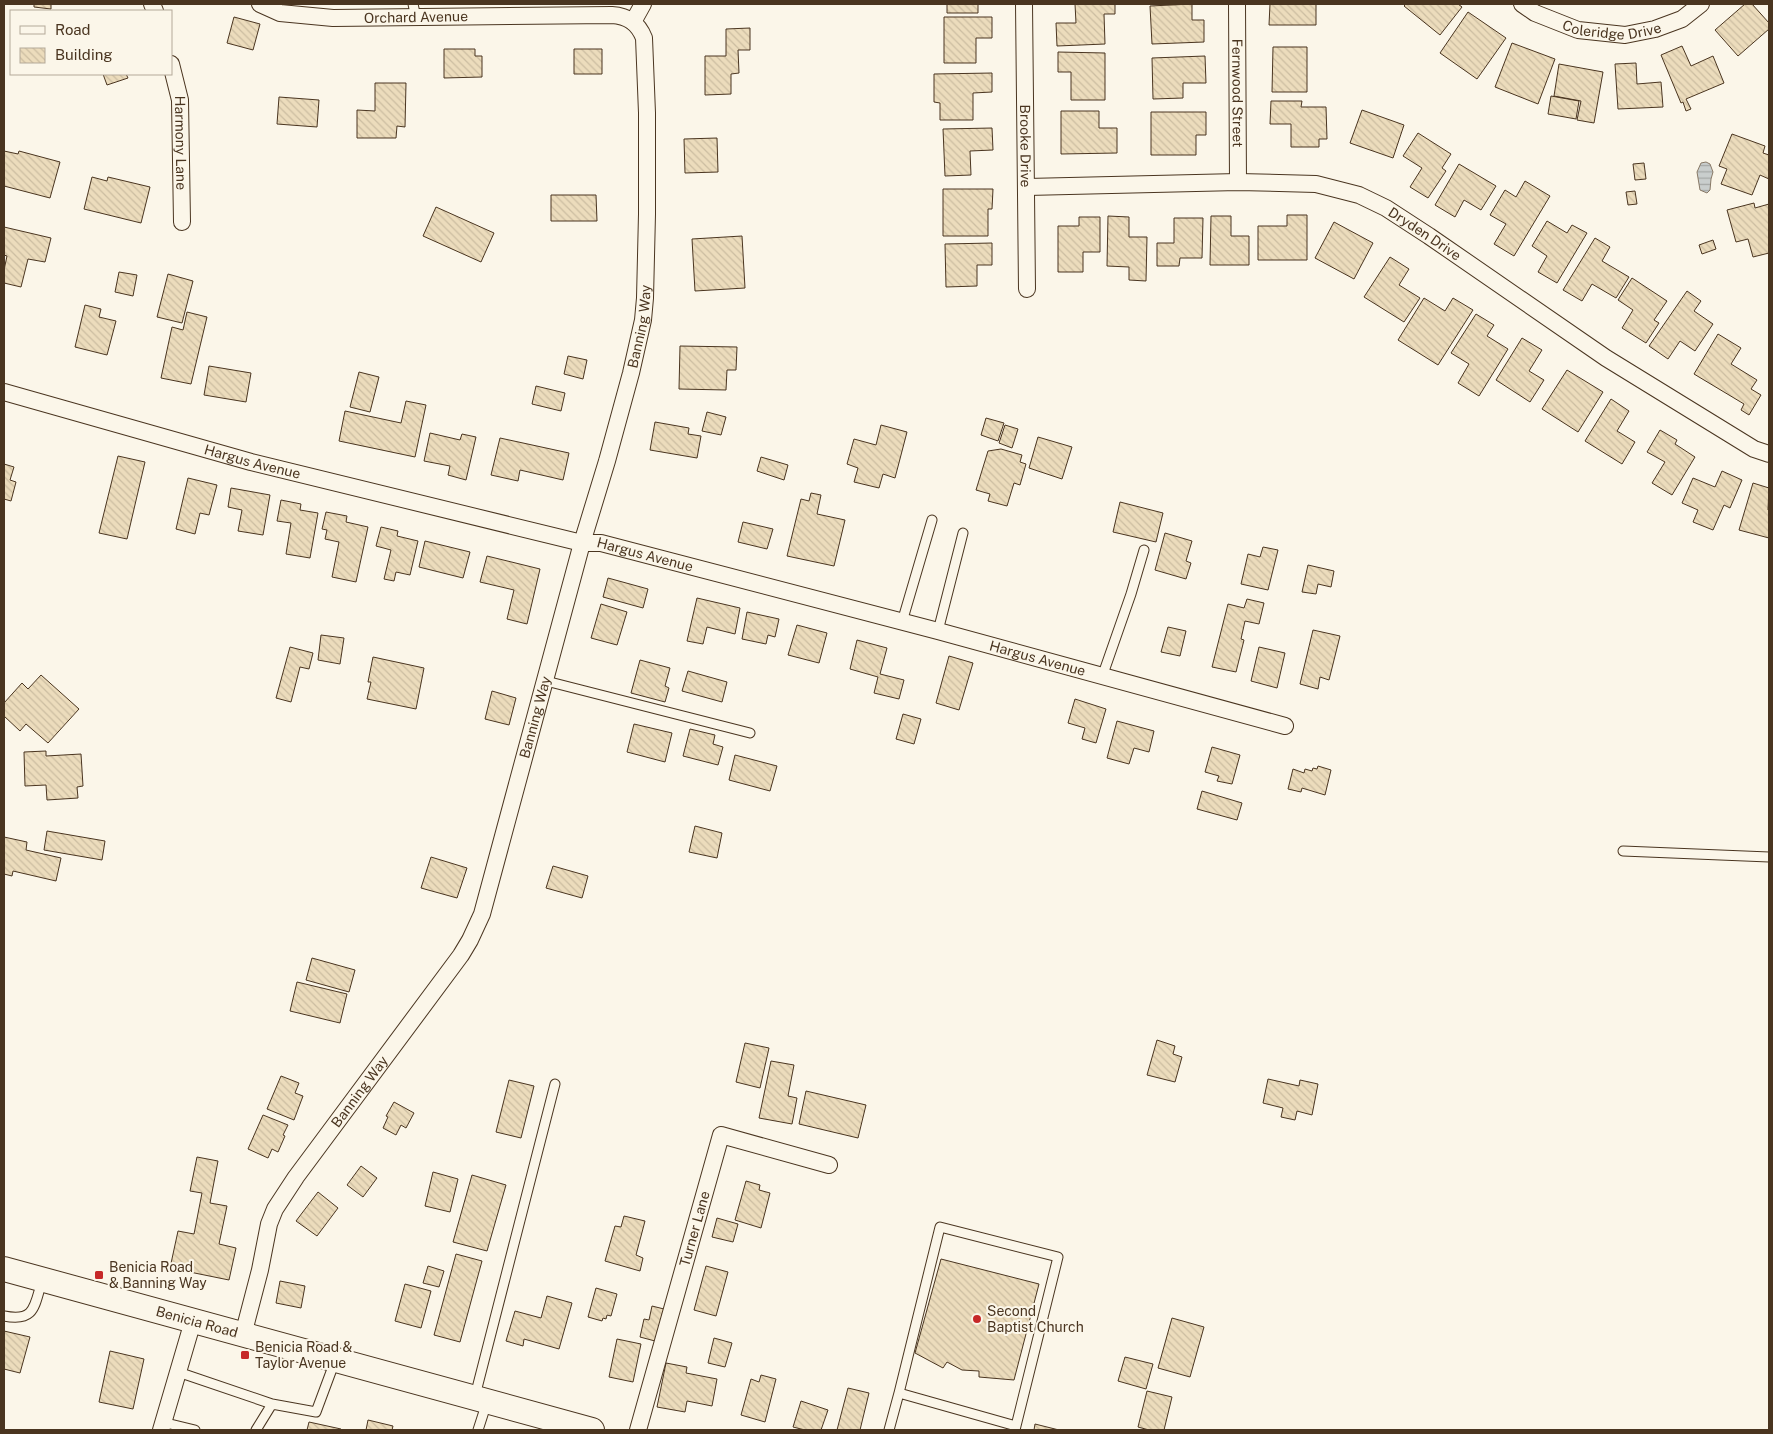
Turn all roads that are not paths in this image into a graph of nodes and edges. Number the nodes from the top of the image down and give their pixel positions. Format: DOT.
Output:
graph roads {
  1 [pos="260,4"];
  2 [pos="643,4"];
  3 [pos="1024,4"];
  4 [pos="1237,4"];
  5 [pos="1522,4"];
  6 [pos="1701,4"];
  7 [pos="415,11"];
  8 [pos="633,22"];
  9 [pos="172,68"];
  10 [pos="1238,182"];
  11 [pos="1027,187"];
  12 [pos="182,222"];
  13 [pos="1027,289"];
  14 [pos="4,392"];
  15 [pos="1769,454"];
  16 [pos="932,520"];
  17 [pos="963,533"];
  18 [pos="582,542"];
  19 [pos="1144,550"];
  20 [pos="902,622"];
  21 [pos="938,631"];
  22 [pos="1102,676"];
  23 [pos="546,681"];
  24 [pos="1285,726"];
  25 [pos="750,733"];
  26 [pos="1623,851"];
  27 [pos="1769,857"];
  28 [pos="555,1084"];
  29 [pos="829,1165"];
  30 [pos="4,1269"];
  31 [pos="42,1280"];
  32 [pos="4,1316"];
  33 [pos="193,1321"];
  34 [pos="243,1335"];
  35 [pos="335,1361"];
  36 [pos="178,1372"];
  37 [pos="899,1393"];
  38 [pos="481,1400"];
  39 [pos="272,1404"];
  40 [pos="162,1426"];
  41 [pos="1015,1428"];
  42 [pos="194,1430"];
  43 [pos="256,1430"];
  44 [pos="478,1430"];
  45 [pos="592,1430"];
  46 [pos="638,1430"];
  47 [pos="889,1430"];
  1 -- 7 [label="street, Orchard Avenue"];
  2 -- 8 [label="street"];
  3 -- 11 [label="street, Brooke Drive"];
  4 -- 10 [label="street, Fernwood Street"];
  5 -- 6 [label="street, Coleridge Drive"];
  7 -- 8 [label="street, Orchard Avenue"];
  8 -- 18 [label="street, Banning Way"];
  9 -- 12 [label="street, Harmony Lane"];
  10 -- 11 [label="street, Dryden Drive"];
  10 -- 15 [label="street, Dryden Drive"];
  11 -- 13 [label="street, Brooke Drive"];
  14 -- 18 [label="street, Hargus Avenue"];
  16 -- 20 [label="lane"];
  17 -- 21 [label="lane"];
  18 -- 20 [label="street, Hargus Avenue"];
  18 -- 23 [label="street, Banning Way"];
  19 -- 22 [label="lane"];
  20 -- 21 [label="street, Hargus Avenue"];
  21 -- 22 [label="street, Hargus Avenue"];
  22 -- 24 [label="street, Hargus Avenue"];
  23 -- 25 [label="lane"];
  23 -- 34 [label="street, Banning Way"];
  26 -- 27 [label="lane"];
  28 -- 38 [label="lane"];
  29 -- 46 [label="street, Turner Lane"];
  30 -- 31 [label="main road, Benicia Road"];
  31 -- 32 [label="lane"];
  31 -- 33 [label="main road, Benicia Road"];
  33 -- 34 [label="main road, Benicia Road"];
  33 -- 36 [label="street"];
  34 -- 35 [label="main road, Benicia Road"];
  35 -- 38 [label="main road, Benicia Road"];
  35 -- 39 [label="lane"];
  36 -- 39 [label="lane"];
  36 -- 40 [label="street"];
  37 -- 41 [label="lane"];
  37 -- 41 [label="lane"];
  37 -- 47 [label="lane"];
  38 -- 44 [label="lane"];
  38 -- 45 [label="main road, Benicia Road"];
  39 -- 43 [label="lane"];
  40 -- 42 [label="lane"];
}
